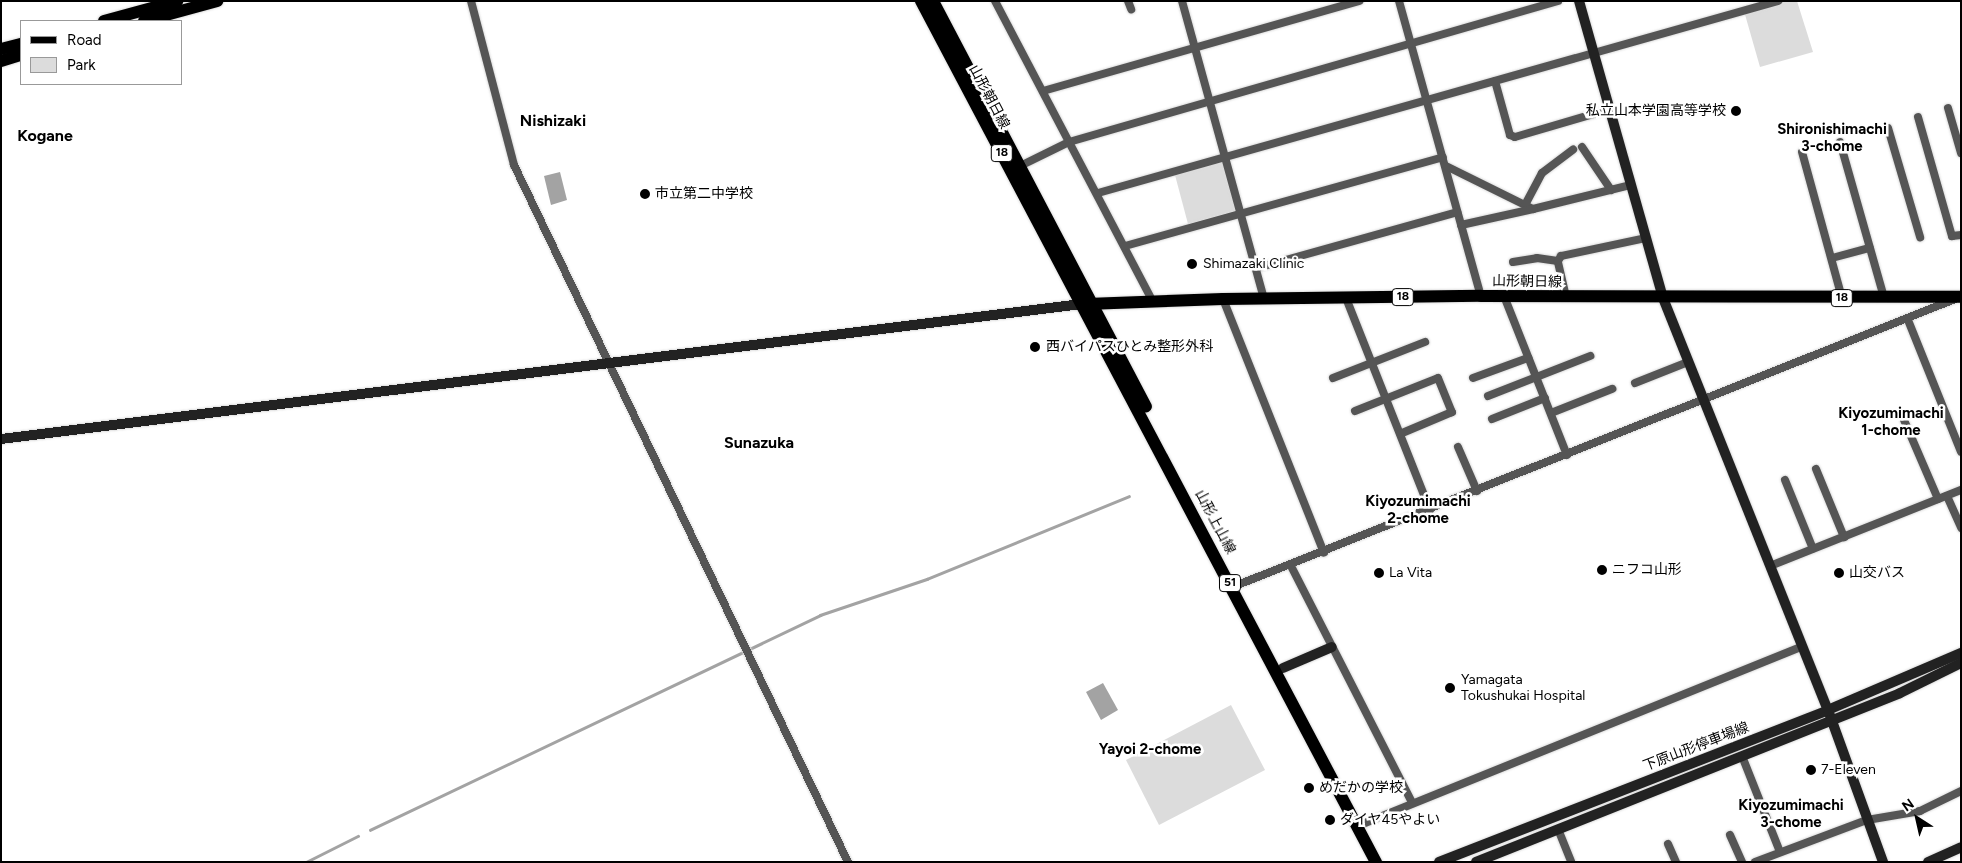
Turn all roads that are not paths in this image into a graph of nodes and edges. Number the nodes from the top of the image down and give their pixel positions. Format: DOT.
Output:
graph roads {
  1 [pos="177,1"];
  2 [pos="217,1"];
  3 [pos="471,1"];
  4 [pos="921,1"];
  5 [pos="933,1"];
  6 [pos="995,1"];
  7 [pos="1182,1"];
  8 [pos="1358,1"];
  9 [pos="1399,1"];
  10 [pos="1558,1"];
  11 [pos="1578,1"];
  12 [pos="1778,1"];
  13 [pos="108,20"];
  14 [pos="148,20"];
  15 [pos="1410,42"];
  16 [pos="20,44"];
  17 [pos="1196,47"];
  18 [pos="1,49"];
  19 [pos="1594,53"];
  20 [pos="20,55"];
  21 [pos="1,61"];
  22 [pos="1494,81"];
  23 [pos="1044,91"];
  24 [pos="1210,99"];
  25 [pos="1427,99"];
  26 [pos="1948,108"];
  27 [pos="1610,109"];
  28 [pos="1918,117"];
  29 [pos="1888,128"];
  30 [pos="1069,142"];
  31 [pos="1840,142"];
  32 [pos="1582,147"];
  33 [pos="1572,150"];
  34 [pos="1802,152"];
  35 [pos="1961,153"];
  36 [pos="1443,156"];
  37 [pos="1226,157"];
  38 [pos="1446,166"];
  39 [pos="1016,168"];
  40 [pos="1631,185"];
  41 [pos="1611,190"];
  42 [pos="1098,193"];
  43 [pos="1524,204"];
  44 [pos="1533,209"];
  45 [pos="1242,212"];
  46 [pos="1457,212"];
  47 [pos="1461,225"];
  48 [pos="1961,235"];
  49 [pos="1920,237"];
  50 [pos="1646,238"];
  51 [pos="1125,246"];
  52 [pos="1870,248"];
  53 [pos="1832,258"];
  54 [pos="1558,261"];
  55 [pos="1513,262"];
  56 [pos="1257,268"];
  57 [pos="1481,296"];
  58 [pos="1504,296"];
  59 [pos="1566,297"];
  60 [pos="1222,298"];
  61 [pos="1264,298"];
  62 [pos="1346,298"];
  63 [pos="1663,298"];
  64 [pos="1842,298"];
  65 [pos="1884,298"];
  66 [pos="1960,298"];
  67 [pos="1152,300"];
  68 [pos="1088,304"];
  69 [pos="1908,320"];
  70 [pos="1425,342"];
  71 [pos="1590,356"];
  72 [pos="1528,358"];
  73 [pos="1688,362"];
  74 [pos="1372,363"];
  75 [pos="610,365"];
  76 [pos="1536,377"];
  77 [pos="1334,378"];
  78 [pos="1473,378"];
  79 [pos="1635,383"];
  80 [pos="1612,389"];
  81 [pos="1488,396"];
  82 [pos="1386,398"];
  83 [pos="1545,398"];
  84 [pos="1705,402"];
  85 [pos="1355,411"];
  86 [pos="1551,413"];
  87 [pos="1492,419"];
  88 [pos="1904,420"];
  89 [pos="1400,434"];
  90 [pos="1,439"];
  91 [pos="1458,447"];
  92 [pos="1961,452"];
  93 [pos="1568,455"];
  94 [pos="1816,469"];
  95 [pos="1785,480"];
  96 [pos="1961,490"];
  97 [pos="1476,491"];
  98 [pos="1947,496"];
  99 [pos="1938,500"];
  100 [pos="1430,510"];
  101 [pos="1961,528"];
  102 [pos="1844,537"];
  103 [pos="1813,549"];
  104 [pos="1324,553"];
  105 [pos="1291,566"];
  106 [pos="1770,566"];
  107 [pos="1240,584"];
  108 [pos="1803,646"];
  109 [pos="1332,647"];
  110 [pos="1961,653"];
  111 [pos="1961,663"];
  112 [pos="1283,668"];
  113 [pos="1828,710"];
  114 [pos="1832,721"];
  115 [pos="1742,756"];
  116 [pos="1961,791"];
  117 [pos="1412,802"];
  118 [pos="1866,820"];
  119 [pos="1364,823"];
  120 [pos="1558,829"];
  121 [pos="1730,835"];
  122 [pos="1668,844"];
  123 [pos="1961,848"];
  124 [pos="1780,852"];
  125 [pos="848,862"];
  126 [pos="1376,862"];
  127 [pos="1385,862"];
  128 [pos="1439,862"];
  129 [pos="1476,862"];
  130 [pos="1571,862"];
  131 [pos="1676,862"];
  132 [pos="1742,862"];
  133 [pos="1754,862"];
  134 [pos="1882,862"];
  135 [pos="1928,862"];
  1 -- 13 [label="main road"];
  2 -- 14 [label="main road"];
  3 -- 75 [label="street"];
  4 -- 39 [label="main road, 山形朝日線 / 18"];
  5 -- 39 [label="main road, 山形朝日線 / 18"];
  6 -- 23 [label="street"];
  7 -- 17 [label="street"];
  8 -- 17 [label="street"];
  9 -- 15 [label="street"];
  10 -- 15 [label="street"];
  11 -- 19 [label="street"];
  12 -- 19 [label="street"];
  15 -- 24 [label="street"];
  15 -- 25 [label="street"];
  16 -- 18 [label="main road"];
  17 -- 23 [label="street"];
  17 -- 24 [label="street"];
  19 -- 22 [label="street"];
  19 -- 27 [label="street"];
  20 -- 21 [label="main road"];
  22 -- 25 [label="street"];
  22 -- 27 [label="street"];
  23 -- 30 [label="street"];
  24 -- 30 [label="street"];
  24 -- 37 [label="street"];
  25 -- 36 [label="street"];
  25 -- 37 [label="street"];
  26 -- 35 [label="street"];
  27 -- 40 [label="street"];
  28 -- 48 [label="street"];
  29 -- 49 [label="street"];
  30 -- 39 [label="street"];
  30 -- 42 [label="street"];
  31 -- 52 [label="street"];
  32 -- 41 [label="street"];
  33 -- 43 [label="street"];
  34 -- 53 [label="street"];
  36 -- 38 [label="street"];
  36 -- 45 [label="street"];
  37 -- 42 [label="street"];
  37 -- 45 [label="street"];
  38 -- 43 [label="street"];
  38 -- 46 [label="street"];
  39 -- 68 [label="main road, 山形朝日線 / 18"];
  40 -- 41 [label="street"];
  40 -- 50 [label="street"];
  41 -- 44 [label="street"];
  42 -- 51 [label="street"];
  43 -- 44 [label="street"];
  44 -- 47 [label="street"];
  45 -- 51 [label="street"];
  45 -- 56 [label="street"];
  46 -- 47 [label="street"];
  46 -- 56 [label="street"];
  47 -- 57 [label="street"];
  50 -- 54 [label="street"];
  50 -- 63 [label="street"];
  51 -- 67 [label="street"];
  52 -- 53 [label="street"];
  52 -- 65 [label="street"];
  53 -- 64 [label="street"];
  54 -- 55 [label="street"];
  54 -- 59 [label="street"];
  56 -- 61 [label="street"];
  57 -- 58 [label="main road, 山形朝日線 / 18"];
  57 -- 62 [label="main road, 山形朝日線 / 18"];
  58 -- 59 [label="main road, 山形朝日線 / 18"];
  58 -- 72 [label="street"];
  59 -- 63 [label="main road, 山形朝日線 / 18"];
  60 -- 61 [label="main road, 山形朝日線 / 18"];
  60 -- 67 [label="main road, 山形朝日線 / 18"];
  60 -- 104 [label="street"];
  61 -- 62 [label="main road, 山形朝日線 / 18"];
  62 -- 74 [label="street"];
  63 -- 64 [label="main road, 山形朝日線 / 18"];
  63 -- 73 [label="street"];
  64 -- 65 [label="main road, 山形朝日線 / 18"];
  65 -- 66 [label="main road, 山形朝日線 / 18"];
  66 -- 69 [label="street"];
  67 -- 68 [label="main road, 山形朝日線 / 18"];
  68 -- 75 [label="street"];
  68 -- 107 [label="main road, 山形上山線 / 51"];
  68 -- 126 [label="main road, 山形上山線 / 51"];
  69 -- 84 [label="street"];
  69 -- 92 [label="street"];
  70 -- 74 [label="street"];
  71 -- 76 [label="street"];
  72 -- 76 [label="street"];
  72 -- 78 [label="street"];
  73 -- 79 [label="street"];
  73 -- 84 [label="street"];
  74 -- 77 [label="street"];
  74 -- 82 [label="street"];
  75 -- 90 [label="street"];
  75 -- 125 [label="street"];
  76 -- 81 [label="street"];
  76 -- 83 [label="street"];
  80 -- 86 [label="street"];
  82 -- 85 [label="street"];
  82 -- 89 [label="street"];
  82 -- 89 [label="street"];
  83 -- 86 [label="street"];
  83 -- 87 [label="street"];
  84 -- 93 [label="street"];
  84 -- 106 [label="street"];
  86 -- 93 [label="street"];
  88 -- 99 [label="street"];
  89 -- 100 [label="street"];
  91 -- 97 [label="street"];
  93 -- 97 [label="street"];
  94 -- 102 [label="street"];
  95 -- 103 [label="street"];
  96 -- 98 [label="street"];
  97 -- 100 [label="street"];
  98 -- 99 [label="street"];
  98 -- 101 [label="street"];
  99 -- 102 [label="street"];
  100 -- 104 [label="street"];
  102 -- 103 [label="street"];
  103 -- 106 [label="street"];
  104 -- 105 [label="street"];
  105 -- 107 [label="street"];
  105 -- 109 [label="street"];
  106 -- 108 [label="street"];
  107 -- 112 [label="main road, 山形上山線 / 51"];
  108 -- 113 [label="street"];
  108 -- 117 [label="street"];
  109 -- 112 [label="street"];
  109 -- 117 [label="street"];
  110 -- 113 [label="street, 下原山形停車場線"];
  111 -- 114 [label="street, 下原山形停車場線"];
  112 -- 119 [label="main road, 山形上山線 / 51"];
  113 -- 114 [label="street"];
  113 -- 128 [label="street, 下原山形停車場線"];
  114 -- 115 [label="street, 下原山形停車場線"];
  114 -- 118 [label="street"];
  115 -- 120 [label="street, 下原山形停車場線"];
  115 -- 124 [label="street"];
  116 -- 118 [label="street"];
  117 -- 119 [label="street"];
  118 -- 124 [label="street"];
  118 -- 134 [label="street"];
  119 -- 127 [label="main road, 山形上山線 / 51"];
  120 -- 129 [label="street, 下原山形停車場線"];
  120 -- 130 [label="street"];
  121 -- 132 [label="street"];
  122 -- 131 [label="street"];
  123 -- 135 [label="street"];
  124 -- 133 [label="street"];
}
